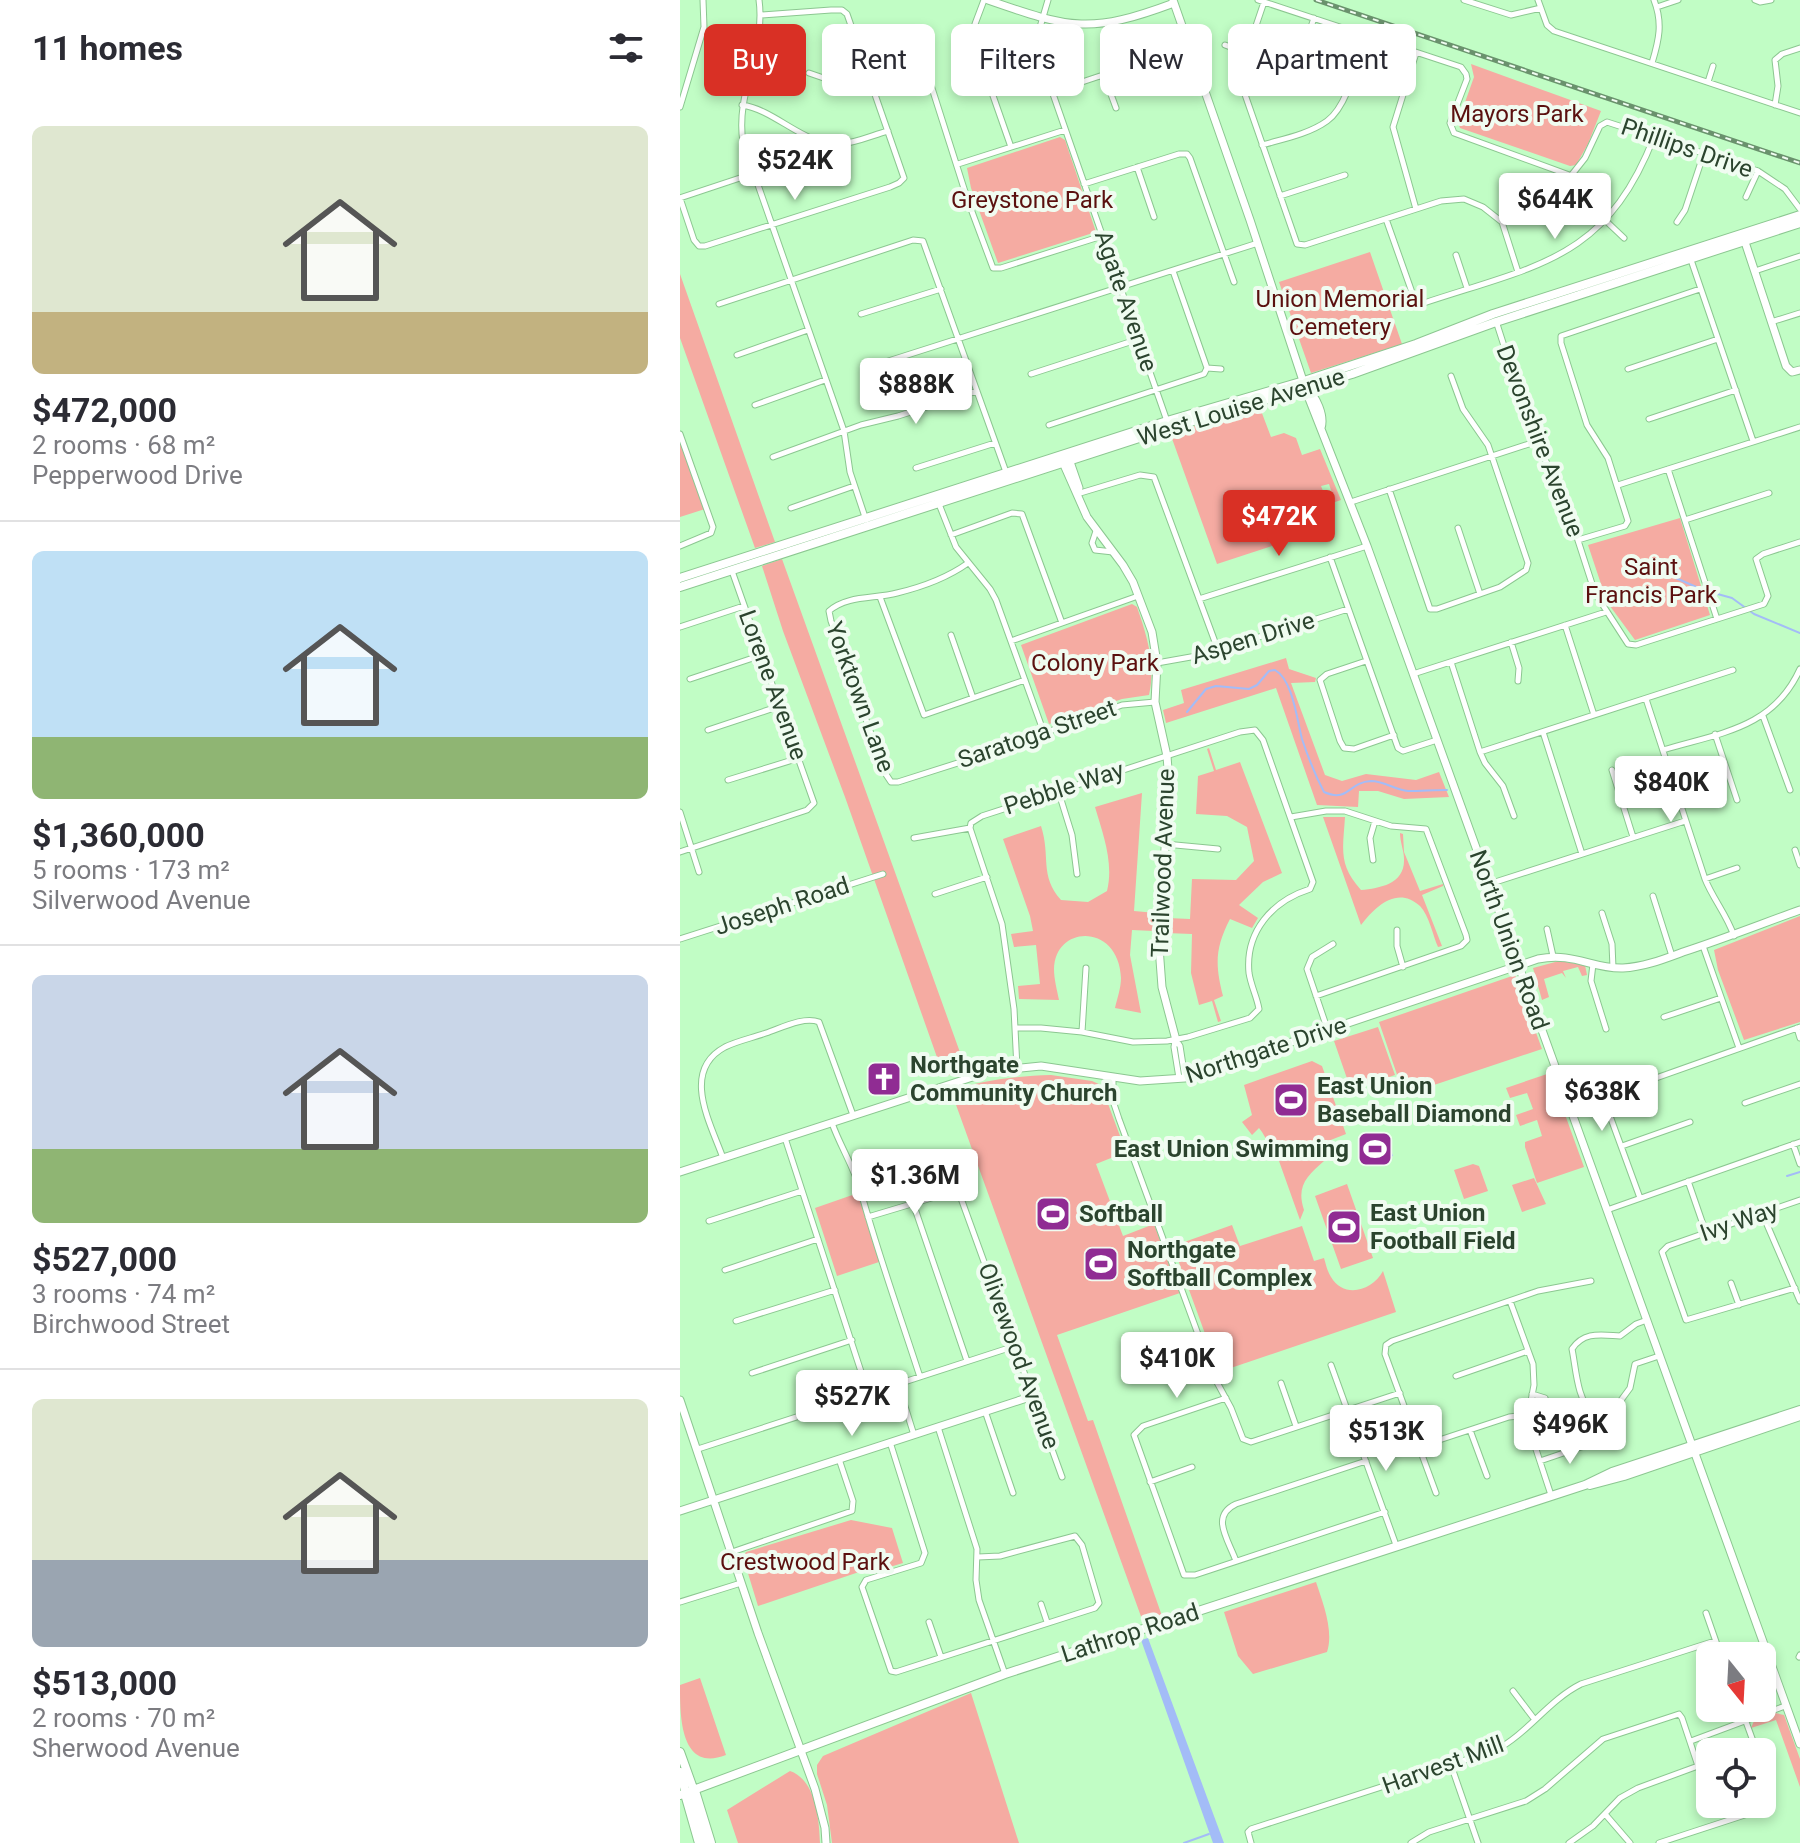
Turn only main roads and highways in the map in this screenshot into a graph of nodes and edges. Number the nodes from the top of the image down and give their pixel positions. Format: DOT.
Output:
graph roads {
  1 [pos="1800,215"];
  2 [pos="1800,223"];
  3 [pos="1744,237"];
  4 [pos="1305,385"];
  5 [pos="1065,458"];
  6 [pos="867,522"];
  7 [pos="680,578"];
  8 [pos="680,587"];
  9 [pos="1800,1410"];
  10 [pos="1800,1416"];
  11 [pos="1693,1449"];
  12 [pos="680,1752"];
  13 [pos="680,1772"];
  14 [pos="687,1793"];
  15 [pos="700,1843"];
  16 [pos="710,1843"];
  1 -- 3 [label="main road, West Louise Avenue"];
  2 -- 3 [label="main road, West Louise Avenue"];
  3 -- 4 [label="main road, West Louise Avenue"];
  4 -- 5 [label="main road, West Louise Avenue"];
  4 -- 5 [label="main road, West Louise Avenue"];
  5 -- 6 [label="main road, West Louise Avenue"];
  6 -- 7 [label="main road, West Louise Avenue"];
  6 -- 8 [label="main road, West Louise Avenue"];
  9 -- 11 [label="main road, Lathrop Road"];
  10 -- 11 [label="main road, Lathrop Road"];
  11 -- 14 [label="main road, Lathrop Road"];
  12 -- 14 [label="main road"];
  13 -- 14 [label="main road"];
  14 -- 15 [label="highway"];
  14 -- 16 [label="highway"];
}
